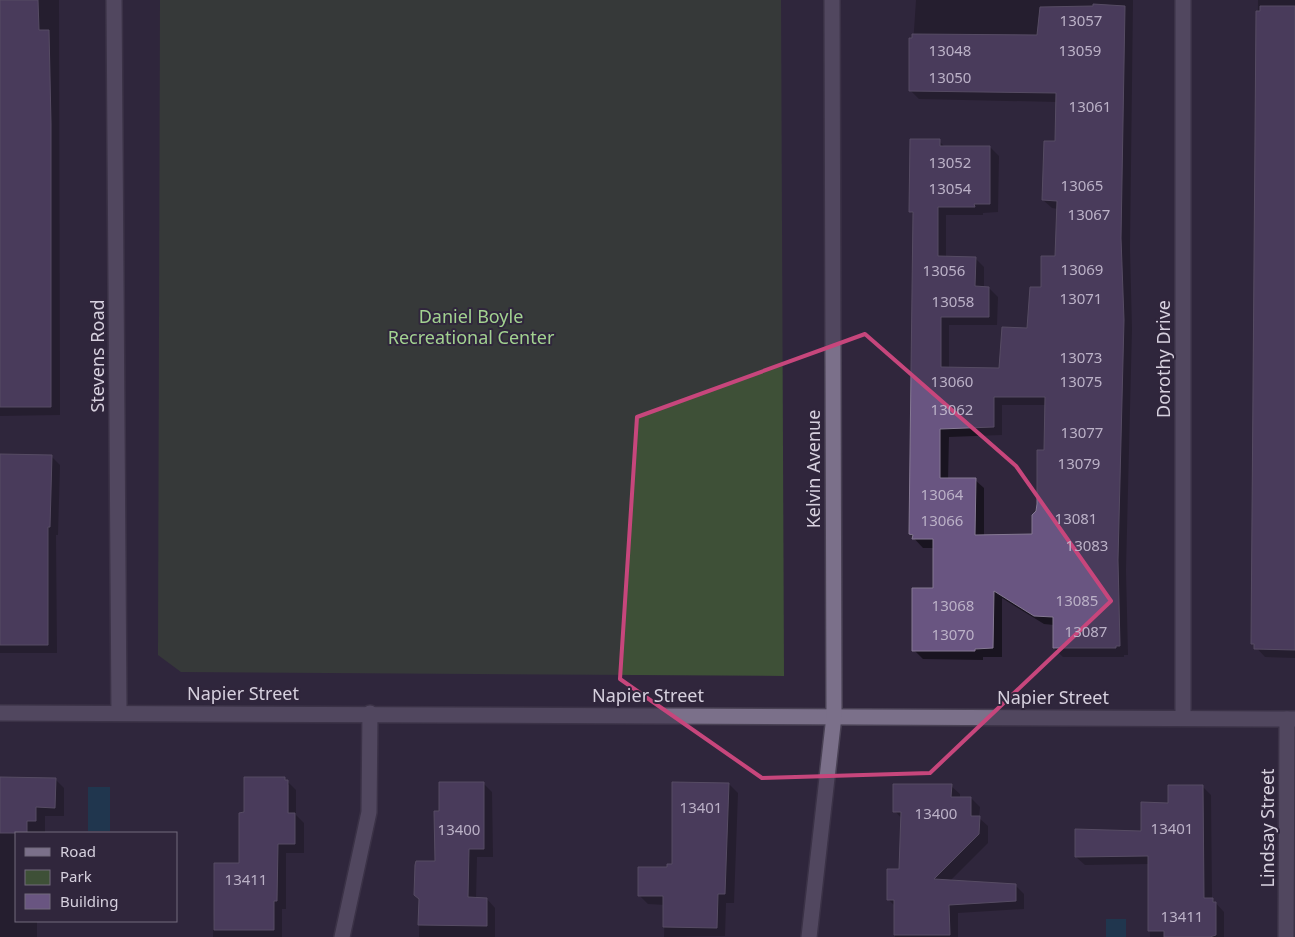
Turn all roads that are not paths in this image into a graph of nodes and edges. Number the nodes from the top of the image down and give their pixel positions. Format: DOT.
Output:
graph roads {
  1 [pos="114,0"];
  2 [pos="832,0"];
  3 [pos="1183,0"];
  4 [pos="119,712"];
  5 [pos="0,713"];
  6 [pos="370,713"];
  7 [pos="834,716"];
  8 [pos="1183,718"];
  9 [pos="1291,719"];
  10 [pos="342,937"];
  11 [pos="809,937"];
  12 [pos="1286,937"];
  1 -- 4 [label="street, Stevens Road"];
  2 -- 7 [label="street, Kelvin Avenue"];
  3 -- 8 [label="street, Dorothy Drive"];
  4 -- 5 [label="street, Napier Street"];
  4 -- 6 [label="street, Napier Street"];
  6 -- 7 [label="street, Napier Street"];
  6 -- 10 [label="street"];
  7 -- 8 [label="street, Napier Street"];
  7 -- 11 [label="street, Kelvin Avenue"];
  8 -- 9 [label="street, Napier Street"];
  9 -- 12 [label="street, Lindsay Street"];
}
